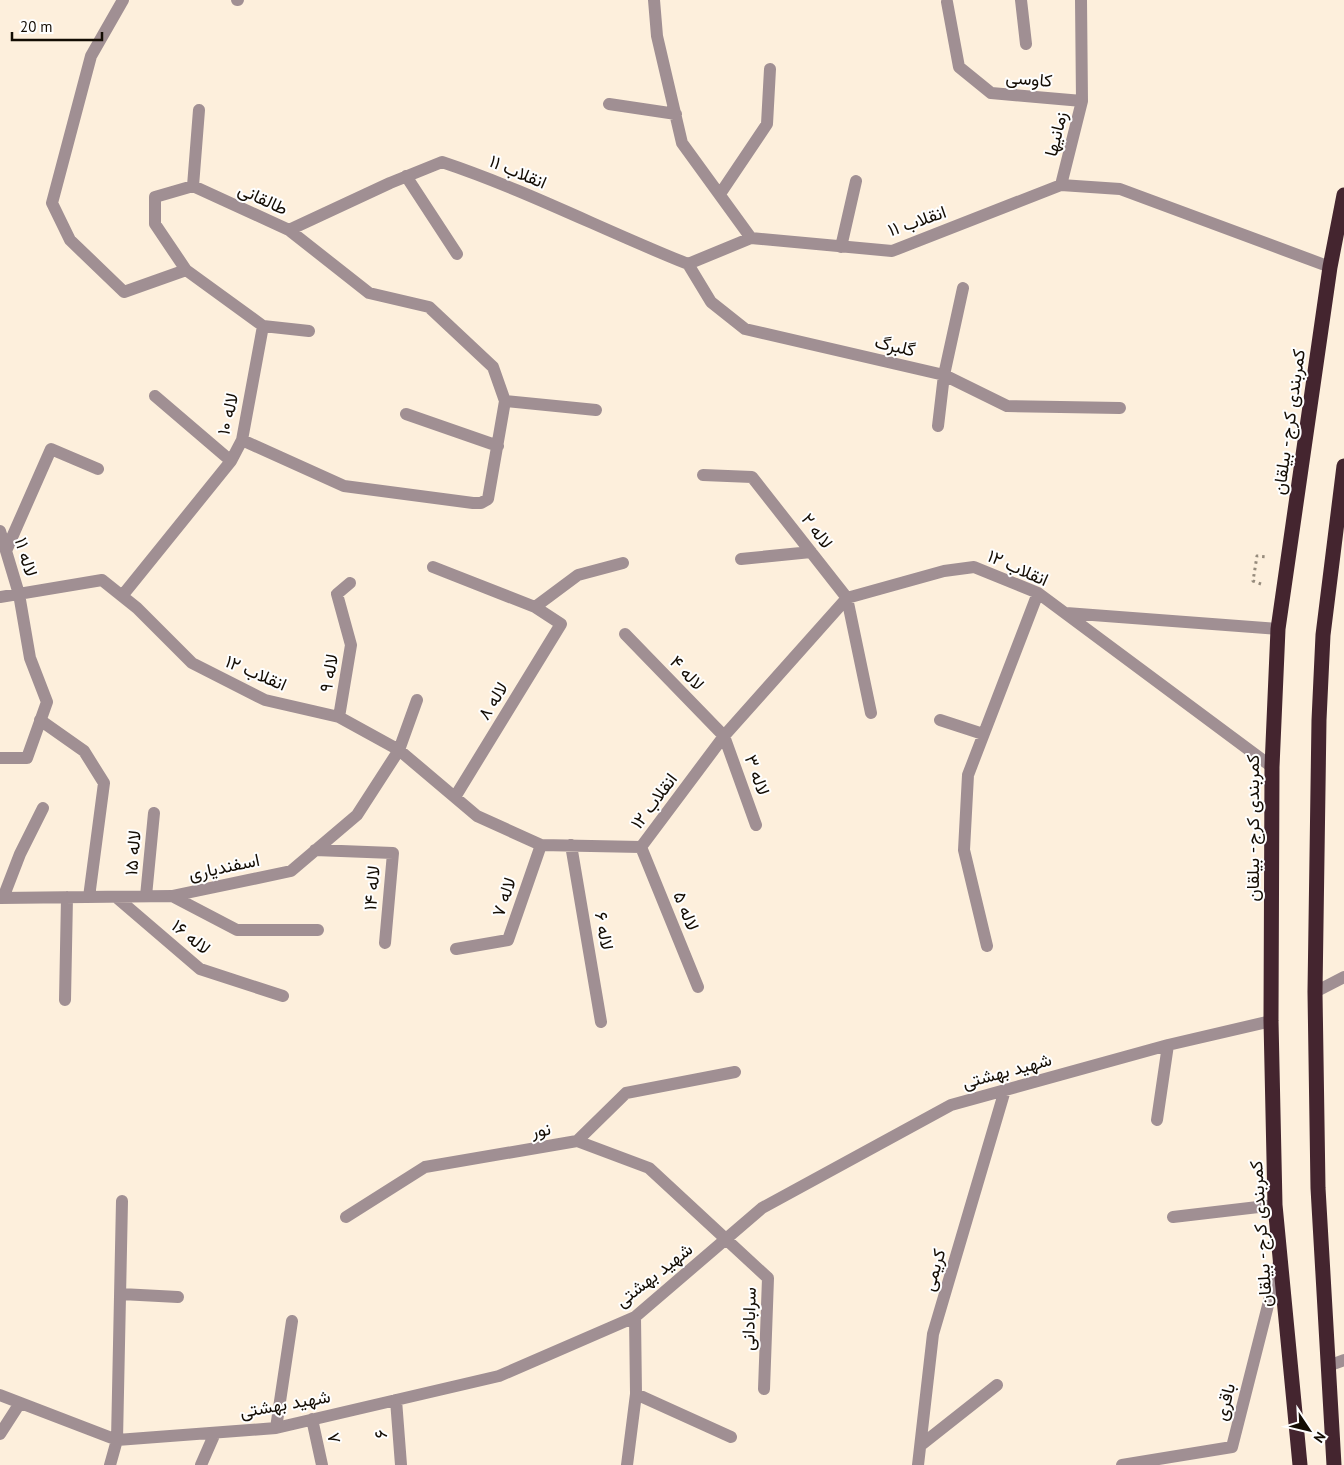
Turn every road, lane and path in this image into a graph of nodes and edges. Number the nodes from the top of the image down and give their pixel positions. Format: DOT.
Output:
graph roads {
  1 [pos="123,0"];
  2 [pos="654,0"];
  3 [pos="1021,0"];
  4 [pos="1081,0"];
  5 [pos="947,2"];
  6 [pos="1026,44"];
  7 [pos="770,69"];
  8 [pos="1082,101"];
  9 [pos="609,104"];
  10 [pos="199,110"];
  11 [pos="676,114"];
  12 [pos="459,168"];
  13 [pos="406,176"];
  14 [pos="856,181"];
  15 [pos="1061,185"];
  16 [pos="193,186"];
  17 [pos="720,194"];
  18 [pos="1344,195"];
  19 [pos="289,230"];
  20 [pos="751,238"];
  21 [pos="841,247"];
  22 [pos="457,254"];
  23 [pos="688,264"];
  24 [pos="1330,267"];
  25 [pos="186,270"];
  26 [pos="963,288"];
  27 [pos="263,326"];
  28 [pos="309,331"];
  29 [pos="944,376"];
  30 [pos="155,396"];
  31 [pos="505,401"];
  32 [pos="1120,408"];
  33 [pos="596,410"];
  34 [pos="406,414"];
  35 [pos="938,426"];
  36 [pos="242,440"];
  37 [pos="498,446"];
  38 [pos="231,461"];
  39 [pos="1344,466"];
  40 [pos="98,469"];
  41 [pos="703,476"];
  42 [pos="1342,500"];
  43 [pos="0,531"];
  44 [pos="6,551"];
  45 [pos="811,552"];
  46 [pos="1257,556"];
  47 [pos="741,559"];
  48 [pos="623,563"];
  49 [pos="433,567"];
  50 [pos="1253,581"];
  51 [pos="350,583"];
  52 [pos="1038,593"];
  53 [pos="19,594"];
  54 [pos="122,596"];
  55 [pos="0,597"];
  56 [pos="847,598"];
  57 [pos="535,606"];
  58 [pos="1064,613"];
  59 [pos="1278,629"];
  60 [pos="626,634"];
  61 [pos="417,700"];
  62 [pos="871,714"];
  63 [pos="339,717"];
  64 [pos="40,720"];
  65 [pos="940,720"];
  66 [pos="983,734"];
  67 [pos="724,736"];
  68 [pos="399,750"];
  69 [pos="0,758"];
  70 [pos="1272,767"];
  71 [pos="455,796"];
  72 [pos="43,808"];
  73 [pos="154,813"];
  74 [pos="756,825"];
  75 [pos="541,845"];
  76 [pos="571,845"];
  77 [pos="641,847"];
  78 [pos="316,850"];
  79 [pos="146,896"];
  80 [pos="172,896"];
  81 [pos="67,897"];
  82 [pos="89,897"];
  83 [pos="116,897"];
  84 [pos="2,898"];
  85 [pos="318,930"];
  86 [pos="385,943"];
  87 [pos="987,946"];
  88 [pos="456,949"];
  89 [pos="1344,976"];
  90 [pos="698,987"];
  91 [pos="1315,992"];
  92 [pos="283,996"];
  93 [pos="65,1000"];
  94 [pos="1271,1021"];
  95 [pos="601,1022"];
  96 [pos="1168,1045"];
  97 [pos="735,1072"];
  98 [pos="1005,1090"];
  99 [pos="1157,1120"];
  100 [pos="577,1141"];
  101 [pos="122,1202"];
  102 [pos="1275,1205"];
  103 [pos="346,1217"];
  104 [pos="1173,1217"];
  105 [pos="726,1239"];
  106 [pos="1280,1257"];
  107 [pos="121,1294"];
  108 [pos="178,1297"];
  109 [pos="635,1317"];
  110 [pos="292,1320"];
  111 [pos="1344,1360"];
  112 [pos="1328,1366"];
  113 [pos="997,1385"];
  114 [pos="764,1389"];
  115 [pos="636,1394"];
  116 [pos="0,1395"];
  117 [pos="396,1400"];
  118 [pos="20,1403"];
  119 [pos="312,1419"];
  120 [pos="276,1428"];
  121 [pos="215,1433"];
  122 [pos="0,1434"];
  123 [pos="731,1437"];
  124 [pos="118,1440"];
  125 [pos="920,1445"];
  126 [pos="110,1465"];
  127 [pos="201,1465"];
  128 [pos="322,1465"];
  129 [pos="401,1465"];
  130 [pos="627,1465"];
  131 [pos="918,1465"];
  132 [pos="1122,1465"];
  133 [pos="1300,1465"];
  134 [pos="1334,1465"];
  1 -- 25 [label="street"];
  2 -- 11 [label="street"];
  3 -- 6 [label="street"];
  4 -- 8 [label="street, زمانیها"];
  5 -- 8 [label="street, کاوسی"];
  7 -- 17 [label="street"];
  8 -- 15 [label="street, زمانیها"];
  9 -- 11 [label="street"];
  10 -- 16 [label="street"];
  11 -- 17 [label="street"];
  12 -- 13 [label="street, طالقانی"];
  12 -- 23 [label="street, انقلاب ۱۱"];
  13 -- 19 [label="street, طالقانی"];
  13 -- 22 [label="street"];
  14 -- 21 [label="street"];
  15 -- 21 [label="street, انقلاب ۱۱"];
  15 -- 24 [label="street, انقلاب ۱۱"];
  16 -- 19 [label="street, طالقانی"];
  16 -- 25 [label="street"];
  17 -- 20 [label="street"];
  18 -- 24 [label="highway, کمربندی کرج - بیلقان"];
  19 -- 31 [label="street"];
  20 -- 21 [label="street, انقلاب ۱۱"];
  20 -- 23 [label="street, انقلاب ۱۱"];
  23 -- 29 [label="street, گلبرگ"];
  24 -- 59 [label="highway, کمربندی کرج - بیلقان"];
  25 -- 27 [label="street"];
  26 -- 29 [label="street"];
  27 -- 28 [label="street"];
  27 -- 36 [label="street, لاله ۱۰"];
  29 -- 32 [label="street, گلبرگ"];
  29 -- 35 [label="street"];
  30 -- 38 [label="street"];
  31 -- 33 [label="street"];
  31 -- 37 [label="street"];
  34 -- 37 [label="street"];
  36 -- 37 [label="street"];
  36 -- 38 [label="street, لاله ۱۰"];
  38 -- 54 [label="street, لاله ۱۰"];
  39 -- 42 [label="highway"];
  40 -- 44 [label="street"];
  41 -- 45 [label="street, لاله ۲"];
  42 -- 91 [label="highway"];
  43 -- 44 [label="street, لاله ۱۱"];
  44 -- 53 [label="street, لاله ۱۱"];
  45 -- 47 [label="street"];
  45 -- 56 [label="street, لاله ۲"];
  46 -- 50 [label="path"];
  48 -- 57 [label="street"];
  49 -- 57 [label="street"];
  51 -- 63 [label="street, لاله ۹"];
  52 -- 56 [label="street, انقلاب ۱۲"];
  52 -- 58 [label="street, انقلاب ۱۲"];
  52 -- 66 [label="street"];
  53 -- 54 [label="street, انقلاب ۱۲"];
  53 -- 55 [label="street, انقلاب ۱۲"];
  53 -- 64 [label="street, لاله ۱۱"];
  54 -- 63 [label="street, انقلاب ۱۲"];
  56 -- 62 [label="street"];
  56 -- 67 [label="street, انقلاب ۱۲"];
  57 -- 71 [label="street, لاله ۸"];
  58 -- 59 [label="street"];
  58 -- 70 [label="street, انقلاب ۱۲"];
  59 -- 70 [label="highway, کمربندی کرج - بیلقان"];
  60 -- 67 [label="street, لاله ۴"];
  61 -- 68 [label="street, اسفندیاری"];
  63 -- 68 [label="street, انقلاب ۱۲"];
  64 -- 69 [label="street, لاله ۱۱"];
  64 -- 82 [label="street"];
  65 -- 66 [label="street"];
  66 -- 87 [label="street"];
  67 -- 74 [label="street, لاله ۳"];
  67 -- 77 [label="street, انقلاب ۱۲"];
  68 -- 71 [label="street, انقلاب ۱۲"];
  68 -- 78 [label="street, اسفندیاری"];
  70 -- 94 [label="highway, کمربندی کرج - بیلقان"];
  71 -- 75 [label="street, انقلاب ۱۲"];
  72 -- 84 [label="street"];
  73 -- 79 [label="street, لاله ۱۵"];
  75 -- 76 [label="street, انقلاب ۱۲"];
  75 -- 88 [label="street, لاله ۷"];
  76 -- 77 [label="street, انقلاب ۱۲"];
  76 -- 95 [label="street, لاله ۶"];
  77 -- 90 [label="street, لاله ۵"];
  78 -- 80 [label="street, اسفندیاری"];
  78 -- 86 [label="street, لاله ۱۴"];
  79 -- 80 [label="street, اسفندیاری"];
  79 -- 83 [label="street, اسفندیاری"];
  80 -- 85 [label="street"];
  81 -- 82 [label="street, اسفندیاری"];
  81 -- 84 [label="street, اسفندیاری"];
  81 -- 93 [label="street"];
  82 -- 83 [label="street, اسفندیاری"];
  83 -- 92 [label="street, لاله ۱۶"];
  89 -- 91 [label="street"];
  91 -- 112 [label="highway"];
  94 -- 96 [label="street, شهید بهشتی"];
  94 -- 102 [label="highway, کمربندی کرج - بیلقان"];
  96 -- 98 [label="street, شهید بهشتی"];
  96 -- 99 [label="street"];
  97 -- 100 [label="street"];
  98 -- 105 [label="street, شهید بهشتی"];
  98 -- 125 [label="street, کریمی"];
  100 -- 103 [label="street, نور"];
  100 -- 105 [label="street, نور"];
  101 -- 107 [label="street"];
  102 -- 104 [label="street"];
  102 -- 106 [label="highway, کمربندی کرج - بیلقان"];
  105 -- 109 [label="street, شهید بهشتی"];
  105 -- 114 [label="street, سرابادانی"];
  106 -- 132 [label="street, باقری"];
  106 -- 133 [label="highway, کمربندی کرج - بیلقان"];
  107 -- 108 [label="street"];
  107 -- 124 [label="street"];
  109 -- 115 [label="street"];
  109 -- 117 [label="street, شهید بهشتی"];
  110 -- 120 [label="street"];
  111 -- 112 [label="street"];
  112 -- 134 [label="highway"];
  113 -- 125 [label="street"];
  115 -- 123 [label="street"];
  115 -- 130 [label="street"];
  116 -- 118 [label="street, شهید بهشتی"];
  117 -- 119 [label="street, شهید بهشتی"];
  117 -- 129 [label="street, ۶"];
  118 -- 122 [label="street"];
  118 -- 124 [label="street, شهید بهشتی"];
  119 -- 120 [label="street, شهید بهشتی"];
  119 -- 128 [label="street, ۷"];
  120 -- 121 [label="street, شهید بهشتی"];
  121 -- 124 [label="street, شهید بهشتی"];
  121 -- 127 [label="street"];
  124 -- 126 [label="street"];
  125 -- 131 [label="street, کریمی"];
}
